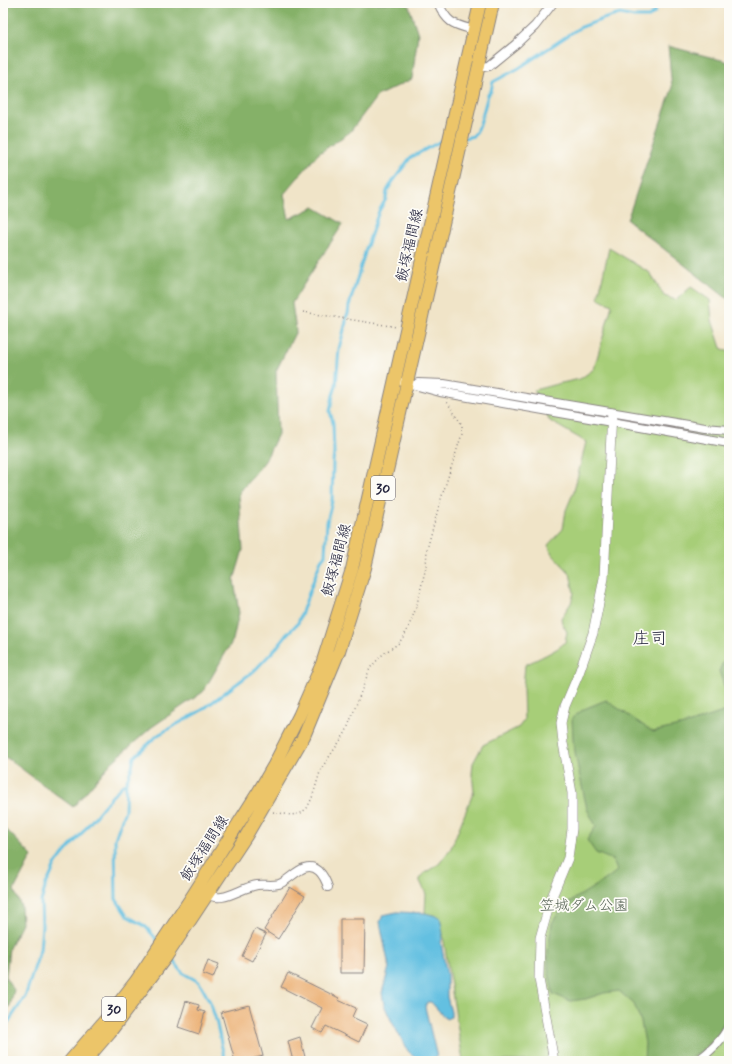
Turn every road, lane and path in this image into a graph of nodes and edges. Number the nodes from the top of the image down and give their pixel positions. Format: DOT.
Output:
graph roads {
  1 [pos="438,3"];
  2 [pos="480,3"];
  3 [pos="493,3"];
  4 [pos="553,3"];
  5 [pos="474,30"];
  6 [pos="478,68"];
  7 [pos="303,312"];
  8 [pos="406,328"];
  9 [pos="395,380"];
  10 [pos="408,383"];
  11 [pos="440,392"];
  12 [pos="612,417"];
  13 [pos="729,430"];
  14 [pos="729,443"];
  15 [pos="261,809"];
  16 [pos="328,887"];
  17 [pos="202,892"];
  18 [pos="158,960"];
  19 [pos="729,1027"];
  20 [pos="70,1061"];
  21 [pos="85,1061"];
  22 [pos="554,1061"];
  23 [pos="698,1061"];
  1 -- 5 [label="street"];
  2 -- 5 [label="main road, 飯塚福間線 / 30"];
  3 -- 6 [label="main road, 飯塚福間線 / 30"];
  4 -- 6 [label="street"];
  5 -- 8 [label="main road, 飯塚福間線 / 30"];
  6 -- 10 [label="main road, 飯塚福間線 / 30"];
  7 -- 8 [label="path"];
  8 -- 9 [label="main road, 飯塚福間線 / 30"];
  9 -- 10 [label="street"];
  9 -- 17 [label="main road, 飯塚福間線 / 30"];
  10 -- 11 [label="street"];
  10 -- 12 [label="street"];
  10 -- 15 [label="main road, 飯塚福間線 / 30"];
  11 -- 12 [label="street"];
  11 -- 15 [label="path"];
  12 -- 13 [label="street"];
  12 -- 14 [label="street"];
  12 -- 22 [label="street"];
  15 -- 17 [label="main road, 飯塚福間線 / 30"];
  16 -- 17 [label="street"];
  17 -- 18 [label="main road, 飯塚福間線 / 30"];
  18 -- 20 [label="main road, 飯塚福間線 / 30"];
  18 -- 21 [label="main road, 飯塚福間線 / 30"];
  19 -- 23 [label="street"];
}
